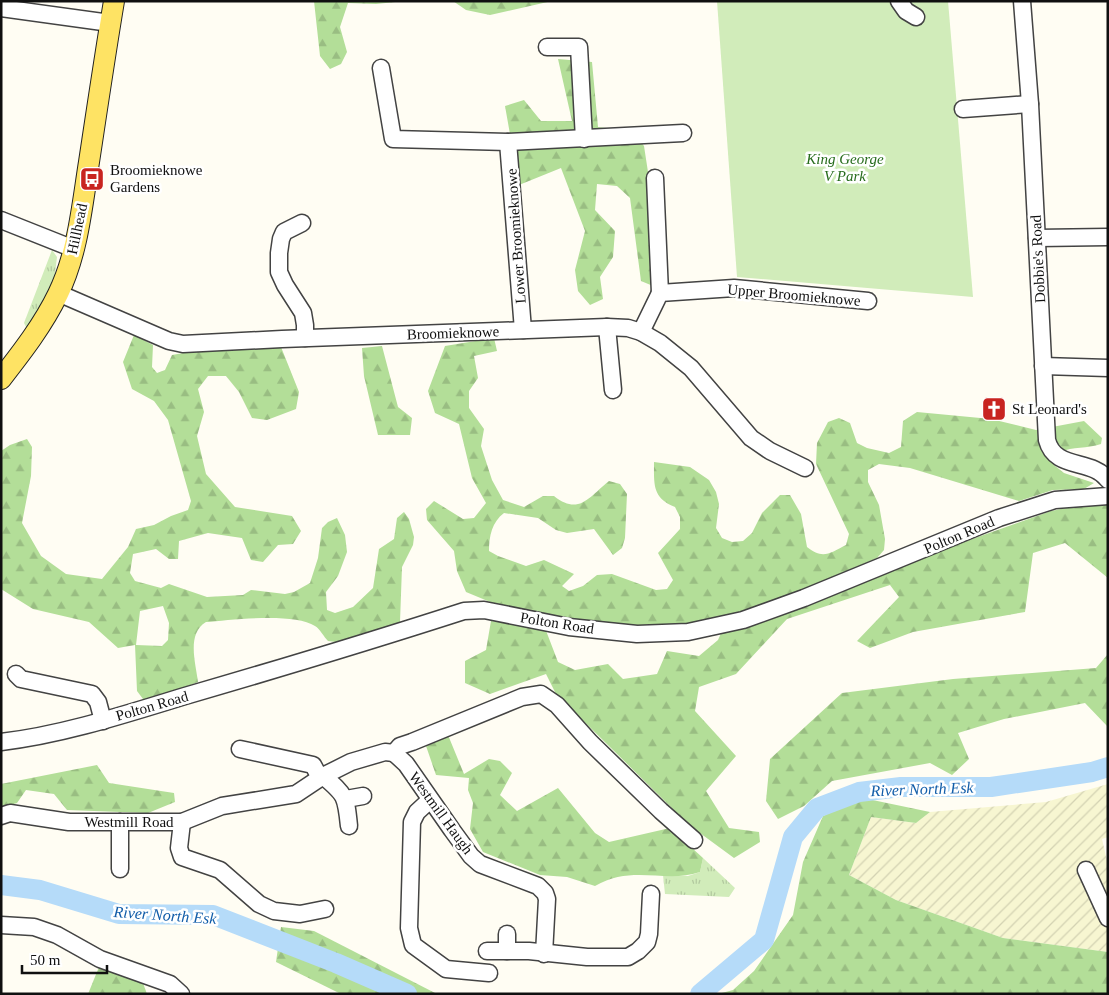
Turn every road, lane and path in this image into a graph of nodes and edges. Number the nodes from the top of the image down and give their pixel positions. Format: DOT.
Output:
graph roads {
  1 [pos="114,1"];
  2 [pos="899,1"];
  3 [pos="1022,1"];
  4 [pos="1,8"];
  5 [pos="916,17"];
  6 [pos="110,23"];
  7 [pos="547,47"];
  8 [pos="381,68"];
  9 [pos="1030,104"];
  10 [pos="963,109"];
  11 [pos="683,133"];
  12 [pos="584,139"];
  13 [pos="508,142"];
  14 [pos="655,178"];
  15 [pos="302,222"];
  16 [pos="3,226"];
  17 [pos="1108,237"];
  18 [pos="1037,238"];
  19 [pos="74,249"];
  20 [pos="58,293"];
  21 [pos="660,293"];
  22 [pos="868,301"];
  23 [pos="607,327"];
  24 [pos="523,330"];
  25 [pos="641,332"];
  26 [pos="305,338"];
  27 [pos="1043,366"];
  28 [pos="1108,368"];
  29 [pos="1,379"];
  30 [pos="613,390"];
  31 [pos="805,468"];
  32 [pos="1108,480"];
  33 [pos="1108,496"];
  34 [pos="16,674"];
  35 [pos="103,721"];
  36 [pos="1,742"];
  37 [pos="240,749"];
  38 [pos="394,753"];
  39 [pos="322,777"];
  40 [pos="363,796"];
  41 [pos="346,799"];
  42 [pos="430,800"];
  43 [pos="1,816"];
  44 [pos="120,822"];
  45 [pos="182,822"];
  46 [pos="350,826"];
  47 [pos="694,840"];
  48 [pos="120,869"];
  49 [pos="1086,870"];
  50 [pos="655,903"];
  51 [pos="325,909"];
  52 [pos="1108,918"];
  53 [pos="1,925"];
  54 [pos="507,934"];
  55 [pos="487,951"];
  56 [pos="507,951"];
  57 [pos="544,954"];
  58 [pos="489,973"];
  59 [pos="175,989"];
  1 -- 6 [label="main road, Hillhead"];
  2 -- 5 [label="street"];
  3 -- 9 [label="street, Dobbie's Road"];
  4 -- 6 [label="street"];
  6 -- 19 [label="main road, Hillhead"];
  7 -- 12 [label="street"];
  8 -- 13 [label="street"];
  9 -- 10 [label="street"];
  9 -- 18 [label="street, Dobbie's Road"];
  11 -- 12 [label="street"];
  12 -- 13 [label="street"];
  13 -- 24 [label="street, Lower Broomieknowe"];
  14 -- 21 [label="street"];
  15 -- 26 [label="street"];
  16 -- 19 [label="street"];
  17 -- 18 [label="street"];
  18 -- 27 [label="street, Dobbie's Road"];
  19 -- 20 [label="main road, Hillhead"];
  20 -- 26 [label="street, Broomieknowe"];
  20 -- 29 [label="main road, Hillhead"];
  21 -- 22 [label="street, Upper Broomieknowe"];
  21 -- 25 [label="street"];
  23 -- 24 [label="street, Broomieknowe"];
  23 -- 25 [label="street, Broomieknowe"];
  23 -- 30 [label="street"];
  24 -- 26 [label="street, Broomieknowe"];
  25 -- 31 [label="street, Broomieknowe"];
  27 -- 28 [label="street"];
  27 -- 32 [label="street, Dobbie's Road"];
  33 -- 35 [label="street, Polton Road"];
  34 -- 35 [label="street"];
  35 -- 36 [label="street, Polton Road"];
  37 -- 39 [label="street"];
  38 -- 39 [label="street, Westmill Road"];
  38 -- 42 [label="street, Westmill Haugh"];
  38 -- 47 [label="street, Westmill Road"];
  39 -- 41 [label="street"];
  39 -- 45 [label="street, Westmill Road"];
  40 -- 41 [label="street"];
  41 -- 46 [label="street"];
  42 -- 57 [label="street, Westmill Haugh"];
  42 -- 58 [label="street"];
  43 -- 44 [label="street, Westmill Road"];
  44 -- 45 [label="street, Westmill Road"];
  44 -- 48 [label="street"];
  45 -- 51 [label="street"];
  49 -- 52 [label="street"];
  50 -- 57 [label="street"];
  53 -- 59 [label="street"];
  54 -- 56 [label="street"];
  55 -- 56 [label="street"];
  56 -- 57 [label="street"];
}
